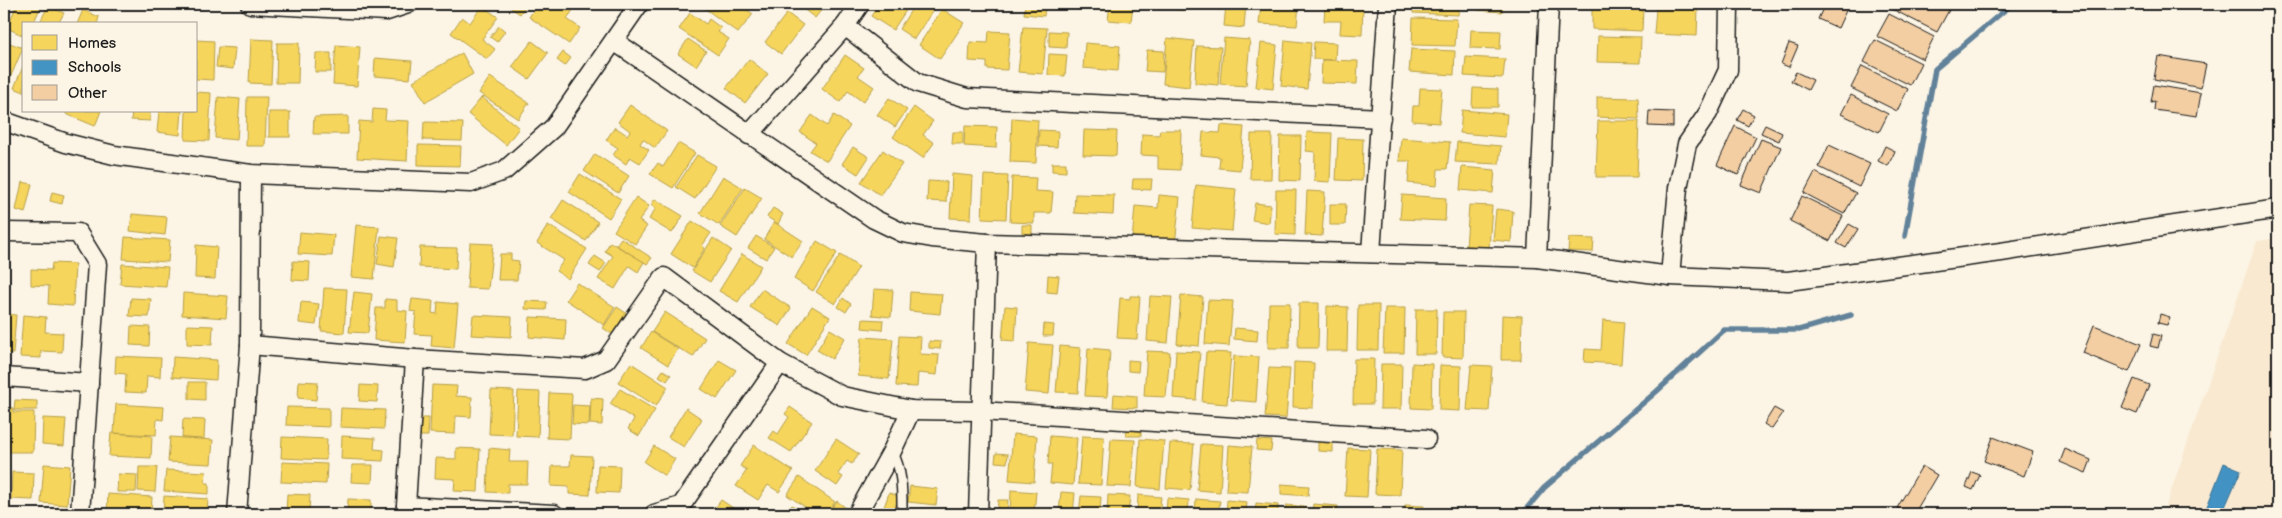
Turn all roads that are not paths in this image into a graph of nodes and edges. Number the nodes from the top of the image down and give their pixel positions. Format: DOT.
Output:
graph roads {
  1 [pos="250,4"];
  2 [pos="408,4"];
  3 [pos="639,4"];
  4 [pos="860,4"];
  5 [pos="1388,4"];
  6 [pos="1549,4"];
  7 [pos="1729,4"];
  8 [pos="845,26"];
  9 [pos="614,41"];
  10 [pos="1380,118"];
  11 [pos="4,121"];
  12 [pos="749,135"];
  13 [pos="251,174"];
  14 [pos="2278,209"];
  15 [pos="4,232"];
  16 [pos="987,243"];
  17 [pos="1371,253"];
  18 [pos="1537,258"];
  19 [pos="1670,276"];
  20 [pos="250,345"];
  21 [pos="415,359"];
  22 [pos="780,363"];
  23 [pos="4,377"];
  24 [pos="89,383"];
  25 [pos="911,410"];
  26 [pos="980,411"];
  27 [pos="1426,439"];
  28 [pos="892,450"];
  29 [pos="405,510"];
  30 [pos="80,514"];
  31 [pos="237,514"];
  32 [pos="554,514"];
  33 [pos="654,514"];
  34 [pos="857,514"];
  35 [pos="902,514"];
  36 [pos="978,514"];
  1 -- 2 [label="street"];
  3 -- 9 [label="street"];
  4 -- 8 [label="street"];
  5 -- 10 [label="street"];
  6 -- 18 [label="street"];
  7 -- 19 [label="street"];
  8 -- 10 [label="street"];
  8 -- 12 [label="street"];
  9 -- 12 [label="street"];
  9 -- 13 [label="street"];
  10 -- 17 [label="street"];
  11 -- 13 [label="street"];
  12 -- 16 [label="street"];
  13 -- 20 [label="street"];
  14 -- 19 [label="street"];
  15 -- 24 [label="street"];
  16 -- 17 [label="street"];
  16 -- 26 [label="street"];
  17 -- 18 [label="street"];
  18 -- 19 [label="street"];
  20 -- 21 [label="street"];
  20 -- 31 [label="street"];
  21 -- 22 [label="street"];
  21 -- 29 [label="street"];
  22 -- 25 [label="street"];
  22 -- 33 [label="street"];
  23 -- 24 [label="street"];
  24 -- 30 [label="street"];
  25 -- 26 [label="street"];
  25 -- 28 [label="street"];
  26 -- 27 [label="street"];
  26 -- 36 [label="street"];
  28 -- 34 [label="street"];
  28 -- 35 [label="lane"];
  29 -- 32 [label="street"];
}
